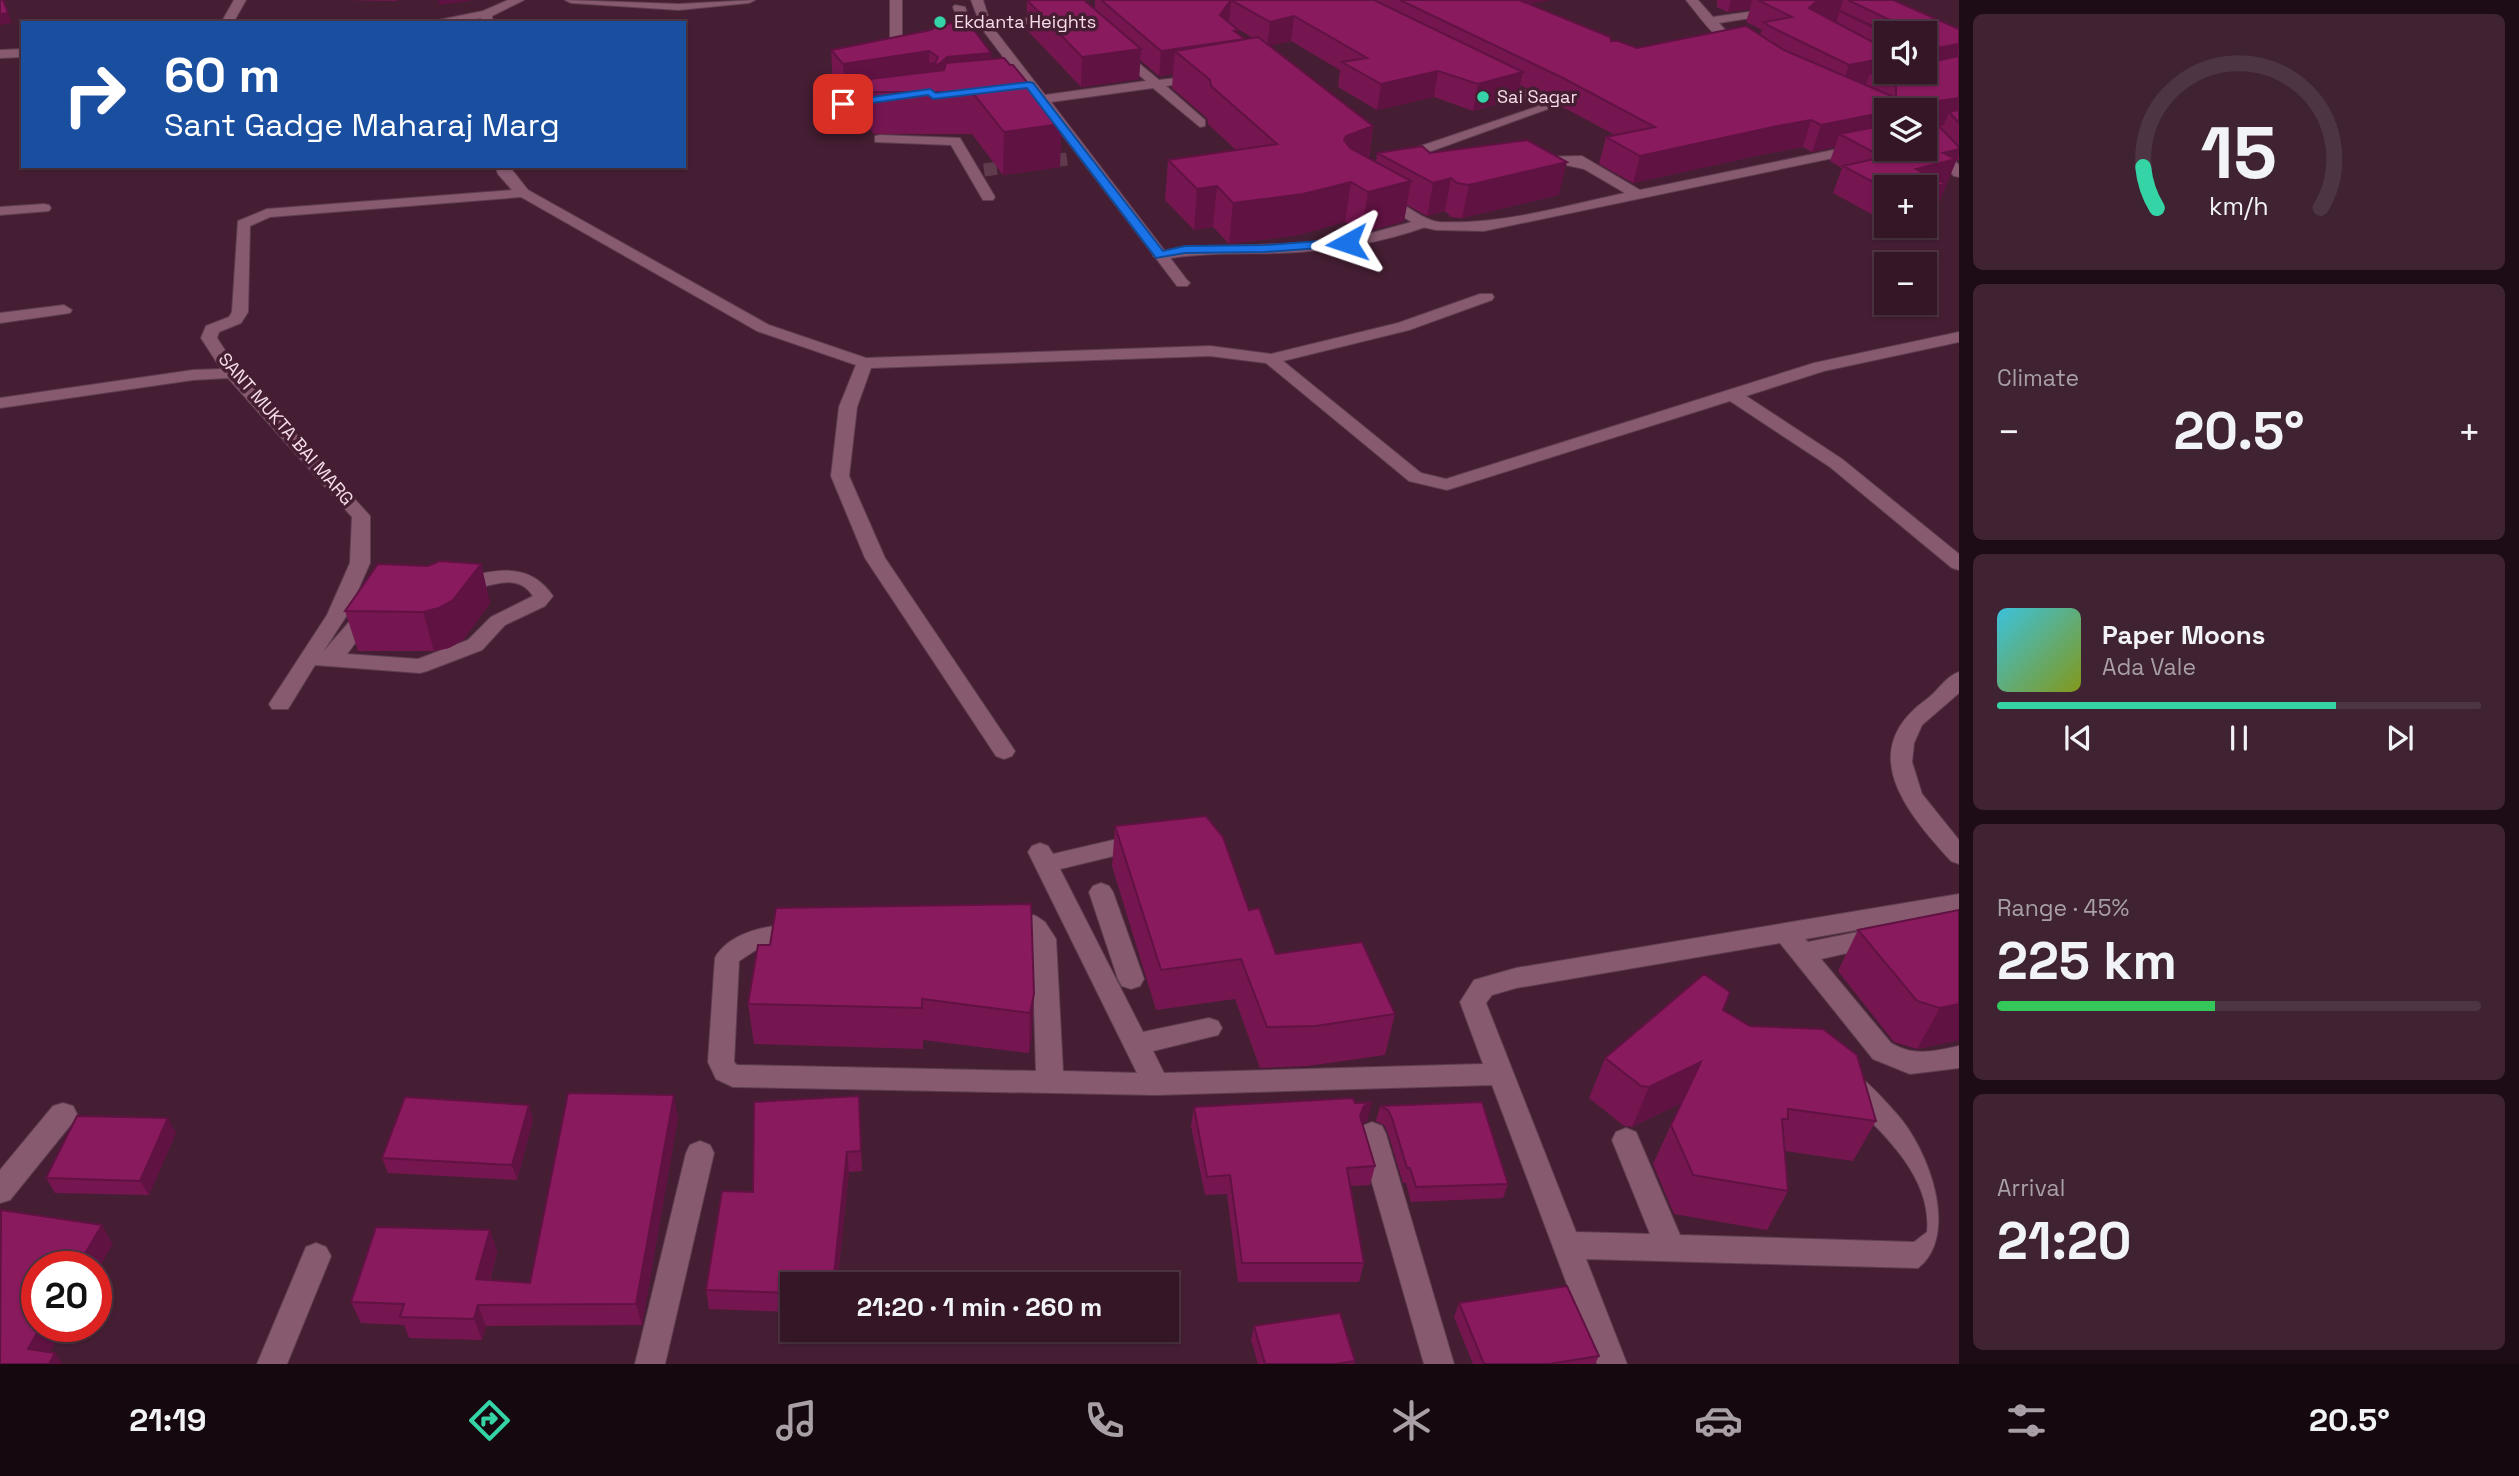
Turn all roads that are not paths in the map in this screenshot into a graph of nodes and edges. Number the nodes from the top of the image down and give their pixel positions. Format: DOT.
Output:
graph roads {
  1 [pos="240,0"];
  2 [pos="536,0"];
  3 [pos="571,0"];
  4 [pos="750,0"];
  5 [pos="896,0"];
  6 [pos="977,0"];
  7 [pos="1692,0"];
  8 [pos="515,1"];
  9 [pos="1789,9"];
  10 [pos="1064,16"];
  11 [pos="487,18"];
  12 [pos="984,20"];
  13 [pos="228,21"];
  14 [pos="453,21"];
  15 [pos="1710,21"];
  16 [pos="978,32"];
  17 [pos="1107,40"];
  18 [pos="0,54"];
  19 [pos="21,54"];
  20 [pos="1757,55"];
  21 [pos="907,62"];
  22 [pos="1477,71"];
  23 [pos="1209,76"];
  24 [pos="1155,84"];
  25 [pos="1022,86"];
  26 [pos="903,96"];
  27 [pos="899,110"];
  28 [pos="1200,123"];
  29 [pos="880,139"];
  30 [pos="1874,145"];
  31 [pos="1937,146"];
  32 [pos="1083,157"];
  33 [pos="1067,159"];
  34 [pos="1392,161"];
  35 [pos="1527,162"];
  36 [pos="502,168"];
  37 [pos="1959,173"];
  38 [pos="1610,189"];
  39 [pos="523,193"];
  40 [pos="1637,194"];
  41 [pos="988,197"];
  42 [pos="1575,202"];
  43 [pos="44,208"];
  44 [pos="0,211"];
  45 [pos="1523,213"];
  46 [pos="1423,223"];
  47 [pos="1160,256"];
  48 [pos="1182,283"];
  49 [pos="1486,297"];
  50 [pos="64,310"];
  51 [pos="0,318"];
  52 [pos="1959,337"];
  53 [pos="1271,359"];
  54 [pos="865,363"];
  55 [pos="232,373"];
  56 [pos="1733,395"];
  57 [pos="0,402"];
  58 [pos="1959,564"];
  59 [pos="434,596"];
  60 [pos="381,597"];
  61 [pos="308,658"];
  62 [pos="331,660"];
  63 [pos="1959,679"];
  64 [pos="280,704"];
  65 [pos="1004,751"];
  66 [pos="1156,838"];
  67 [pos="1959,855"];
  68 [pos="1101,891"];
  69 [pos="1959,903"];
  70 [pos="1959,919"];
  71 [pos="979,922"];
  72 [pos="1785,932"];
  73 [pos="826,933"];
  74 [pos="1120,946"];
  75 [pos="1090,951"];
  76 [pos="1801,953"];
  77 [pos="1131,979"];
  78 [pos="1209,1028"];
  79 [pos="1137,1044"];
  80 [pos="1959,1057"];
  81 [pos="1825,1067"];
  82 [pos="1501,1074"];
  83 [pos="1050,1082"];
  84 [pos="1156,1084"];
  85 [pos="63,1114"];
  86 [pos="1372,1134"];
  87 [pos="1626,1139"];
  88 [pos="699,1153"];
  89 [pos="0,1191"];
  90 [pos="1566,1245"];
  91 [pos="1670,1247"];
  92 [pos="316,1256"];
  93 [pos="272,1364"];
  94 [pos="650,1364"];
  95 [pos="1439,1364"];
  96 [pos="1612,1364"];
  1 -- 13 [label="street"];
  2 -- 8 [label="street"];
  3 -- 4 [label="street"];
  5 -- 21 [label="street"];
  6 -- 12 [label="street"];
  7 -- 15 [label="street"];
  8 -- 11 [label="street"];
  9 -- 15 [label="street"];
  10 -- 12 [label="street"];
  11 -- 14 [label="street"];
  12 -- 16 [label="street"];
  12 -- 16 [label="street"];
  15 -- 20 [label="street"];
  16 -- 25 [label="street"];
  16 -- 25 [label="street"];
  17 -- 24 [label="street"];
  18 -- 19 [label="street"];
  22 -- 34 [label="street"];
  23 -- 24 [label="street"];
  24 -- 25 [label="street"];
  24 -- 28 [label="street"];
  25 -- 32 [label="street"];
  26 -- 27 [label="street"];
  29 -- 41 [label="street"];
  30 -- 40 [label="street"];
  31 -- 37 [label="street"];
  32 -- 33 [label="street"];
  32 -- 47 [label="street"];
  35 -- 40 [label="street"];
  36 -- 39 [label="street"];
  38 -- 42 [label="street"];
  39 -- 54 [label="street"];
  39 -- 55 [label="street, SANT MUKTA BAI MARG"];
  40 -- 42 [label="street"];
  42 -- 45 [label="street"];
  43 -- 44 [label="street"];
  45 -- 46 [label="street"];
  45 -- 46 [label="street"];
  46 -- 47 [label="lane"];
  47 -- 48 [label="street"];
  49 -- 53 [label="street"];
  50 -- 51 [label="street"];
  52 -- 56 [label="street"];
  53 -- 54 [label="street"];
  53 -- 56 [label="street"];
  54 -- 65 [label="street"];
  55 -- 57 [label="street"];
  55 -- 61 [label="street, SANT MUKTA BAI MARG"];
  56 -- 58 [label="street"];
  59 -- 62 [label="street"];
  60 -- 62 [label="street"];
  61 -- 62 [label="street"];
  61 -- 64 [label="street, SANT MUKTA BAI MARG"];
  63 -- 67 [label="street"];
  66 -- 75 [label="street"];
  68 -- 74 [label="street"];
  69 -- 72 [label="street"];
  70 -- 76 [label="street"];
  71 -- 83 [label="street"];
  72 -- 76 [label="street"];
  72 -- 82 [label="street"];
  73 -- 83 [label="street"];
  74 -- 75 [label="street"];
  74 -- 77 [label="street"];
  75 -- 79 [label="street"];
  76 -- 80 [label="street"];
  78 -- 79 [label="street"];
  79 -- 84 [label="street"];
  81 -- 91 [label="street"];
  82 -- 84 [label="street"];
  82 -- 90 [label="street"];
  83 -- 84 [label="street"];
  85 -- 89 [label="street"];
  86 -- 95 [label="street"];
  87 -- 91 [label="street"];
  88 -- 94 [label="street"];
  90 -- 91 [label="street"];
  90 -- 96 [label="street"];
  92 -- 93 [label="street"];
}
